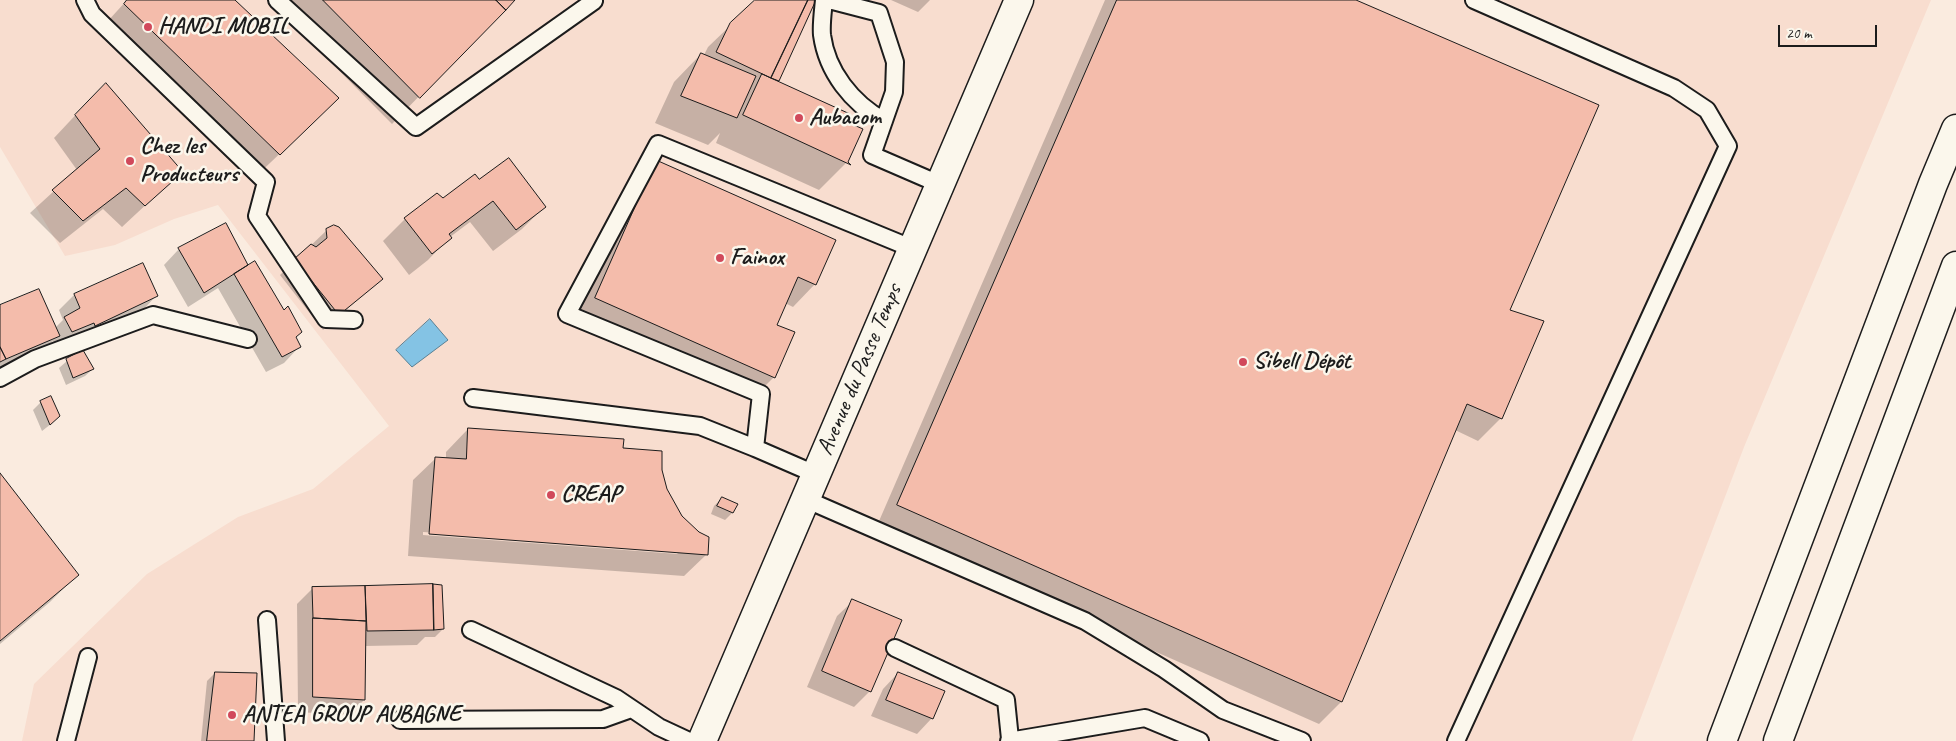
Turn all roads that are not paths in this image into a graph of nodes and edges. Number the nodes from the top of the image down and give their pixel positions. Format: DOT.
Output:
graph roads {
  1 [pos="85,0"];
  2 [pos="277,0"];
  3 [pos="824,0"];
  4 [pos="829,0"];
  5 [pos="1019,0"];
  6 [pos="1474,0"];
  7 [pos="594,1"];
  8 [pos="884,121"];
  9 [pos="1956,129"];
  10 [pos="939,184"];
  11 [pos="912,248"];
  12 [pos="1956,266"];
  13 [pos="354,320"];
  14 [pos="248,340"];
  15 [pos="0,378"];
  16 [pos="473,398"];
  17 [pos="755,448"];
  18 [pos="815,474"];
  19 [pos="805,499"];
  20 [pos="267,620"];
  21 [pos="471,630"];
  22 [pos="895,648"];
  23 [pos="88,657"];
  24 [pos="631,708"];
  25 [pos="400,720"];
  26 [pos="1009,740"];
  27 [pos="66,741"];
  28 [pos="276,741"];
  29 [pos="689,741"];
  30 [pos="702,741"];
  31 [pos="1200,741"];
  32 [pos="1302,741"];
  33 [pos="1456,741"];
  34 [pos="1722,741"];
  35 [pos="1778,741"];
  1 -- 13 [label="lane"];
  2 -- 7 [label="lane"];
  3 -- 8 [label="lane"];
  4 -- 8 [label="lane"];
  5 -- 10 [label="main road, Avenue du Passe Temps"];
  6 -- 33 [label="lane"];
  8 -- 10 [label="lane"];
  9 -- 34 [label="main road"];
  10 -- 11 [label="main road, Avenue du Passe Temps"];
  11 -- 17 [label="lane"];
  11 -- 18 [label="main road, Avenue du Passe Temps"];
  12 -- 35 [label="main road"];
  14 -- 15 [label="lane"];
  16 -- 17 [label="lane"];
  17 -- 18 [label="lane"];
  18 -- 19 [label="main road, Avenue du Passe Temps"];
  19 -- 30 [label="main road, Avenue du Passe Temps"];
  19 -- 32 [label="lane"];
  20 -- 28 [label="lane"];
  21 -- 24 [label="lane"];
  22 -- 26 [label="lane"];
  23 -- 27 [label="lane"];
  24 -- 25 [label="lane"];
  24 -- 29 [label="lane"];
  26 -- 31 [label="lane"];
}
